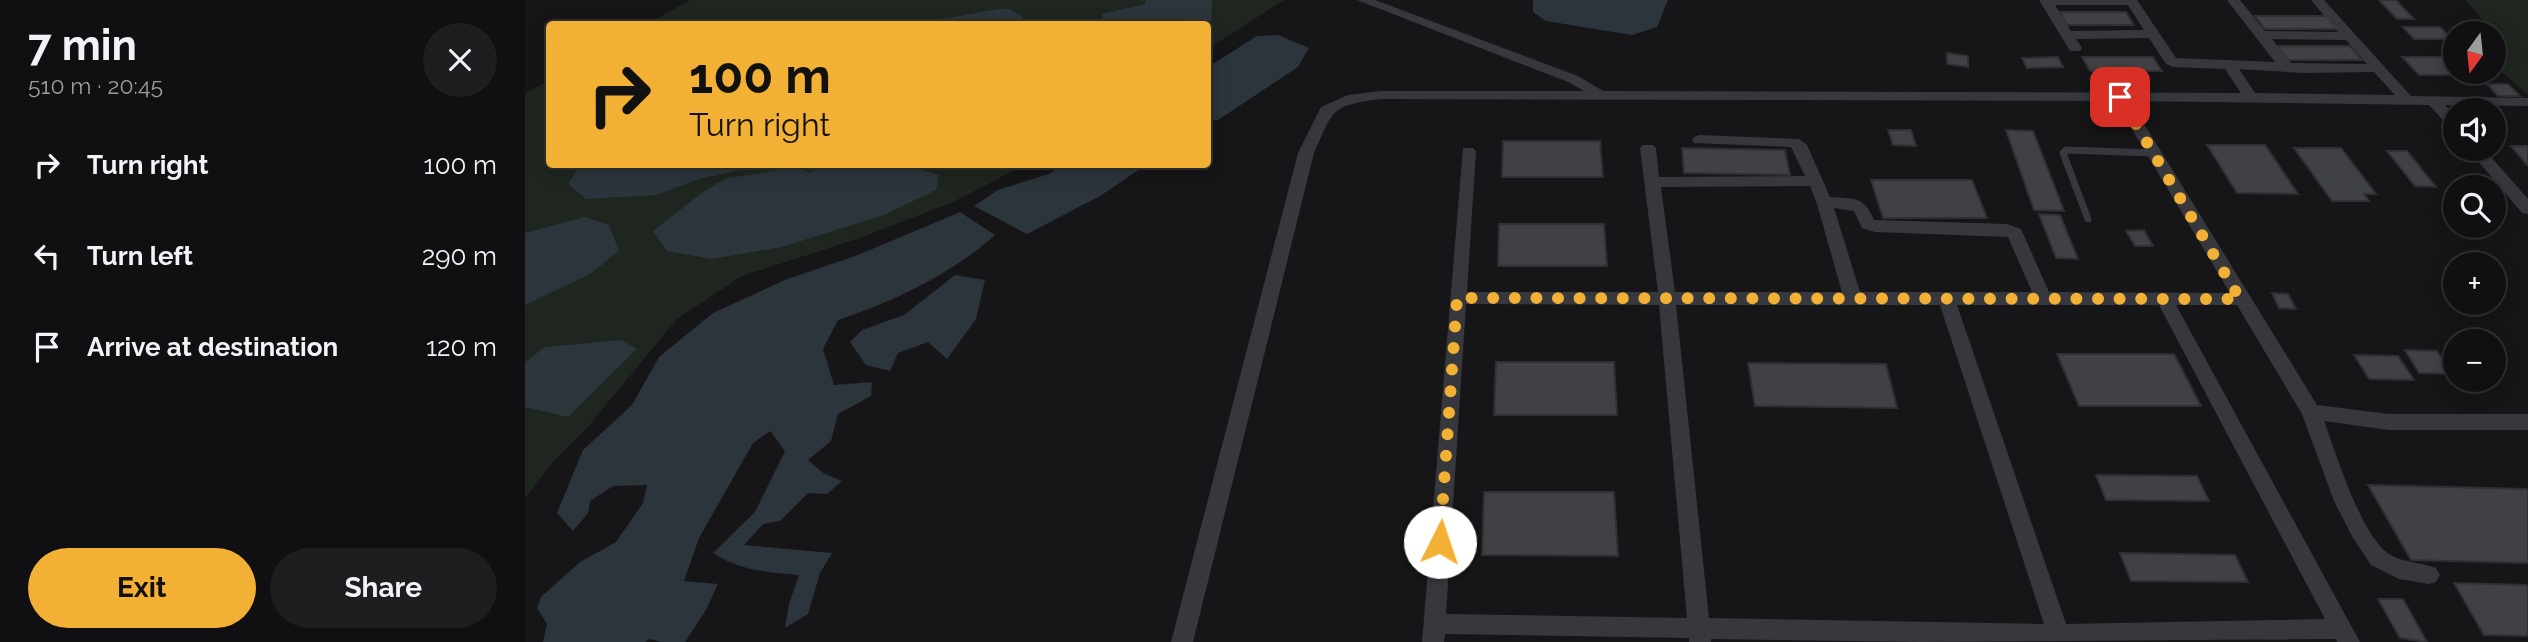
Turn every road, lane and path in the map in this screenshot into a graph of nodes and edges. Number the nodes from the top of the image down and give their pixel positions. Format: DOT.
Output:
graph roads {
  1 [pos="1363,0"];
  2 [pos="2233,0"];
  3 [pos="2317,0"];
  4 [pos="2046,1"];
  5 [pos="2131,1"];
  6 [pos="2154,34"];
  7 [pos="2067,35"];
  8 [pos="2262,35"];
  9 [pos="2349,36"];
  10 [pos="2075,48"];
  11 [pos="2228,64"];
  12 [pos="2286,66"];
  13 [pos="2378,68"];
  14 [pos="1600,95"];
  15 [pos="2120,97"];
  16 [pos="2251,97"];
  17 [pos="2406,99"];
  18 [pos="2433,100"];
  19 [pos="2528,102"];
  20 [pos="2443,111"];
  21 [pos="1699,140"];
  22 [pos="1649,148"];
  23 [pos="1468,151"];
  24 [pos="2154,153"];
  25 [pos="2486,161"];
  26 [pos="1815,181"];
  27 [pos="1654,182"];
  28 [pos="1824,202"];
  29 [pos="2528,209"];
  30 [pos="2088,219"];
  31 [pos="1667,297"];
  32 [pos="1457,298"];
  33 [pos="1947,298"];
  34 [pos="1853,299"];
  35 [pos="2043,299"];
  36 [pos="2240,299"];
  37 [pos="2165,300"];
  38 [pos="2311,412"];
  39 [pos="2528,422"];
  40 [pos="2429,575"];
  41 [pos="1434,633"];
  42 [pos="1699,635"];
  43 [pos="2346,636"];
  44 [pos="2059,638"];
  45 [pos="1182,642"];
  1 -- 14 [label="street"];
  2 -- 8 [label="street"];
  3 -- 9 [label="street"];
  4 -- 5 [label="street"];
  4 -- 7 [label="street"];
  5 -- 6 [label="street"];
  6 -- 7 [label="street"];
  6 -- 11 [label="street"];
  7 -- 10 [label="street"];
  8 -- 9 [label="street"];
  8 -- 12 [label="street"];
  9 -- 13 [label="street"];
  11 -- 12 [label="street"];
  11 -- 16 [label="street"];
  12 -- 13 [label="street"];
  13 -- 17 [label="street"];
  14 -- 15 [label="street"];
  14 -- 45 [label="street"];
  15 -- 16 [label="street"];
  15 -- 24 [label="street"];
  16 -- 17 [label="street"];
  17 -- 18 [label="street"];
  18 -- 19 [label="street"];
  18 -- 20 [label="street"];
  21 -- 26 [label="street"];
  22 -- 27 [label="street"];
  23 -- 32 [label="street"];
  24 -- 30 [label="lane"];
  24 -- 36 [label="street"];
  25 -- 29 [label="street"];
  26 -- 27 [label="street"];
  26 -- 28 [label="street"];
  27 -- 31 [label="street"];
  28 -- 34 [label="street"];
  28 -- 35 [label="street"];
  31 -- 32 [label="street"];
  31 -- 34 [label="street"];
  31 -- 42 [label="street"];
  32 -- 41 [label="street"];
  33 -- 34 [label="street"];
  33 -- 35 [label="street"];
  33 -- 44 [label="street"];
  35 -- 37 [label="street"];
  36 -- 37 [label="street"];
  36 -- 38 [label="street"];
  37 -- 43 [label="street"];
  38 -- 39 [label="street"];
  38 -- 40 [label="street"];
  41 -- 42 [label="street"];
  42 -- 44 [label="street"];
  43 -- 44 [label="street"];
}
